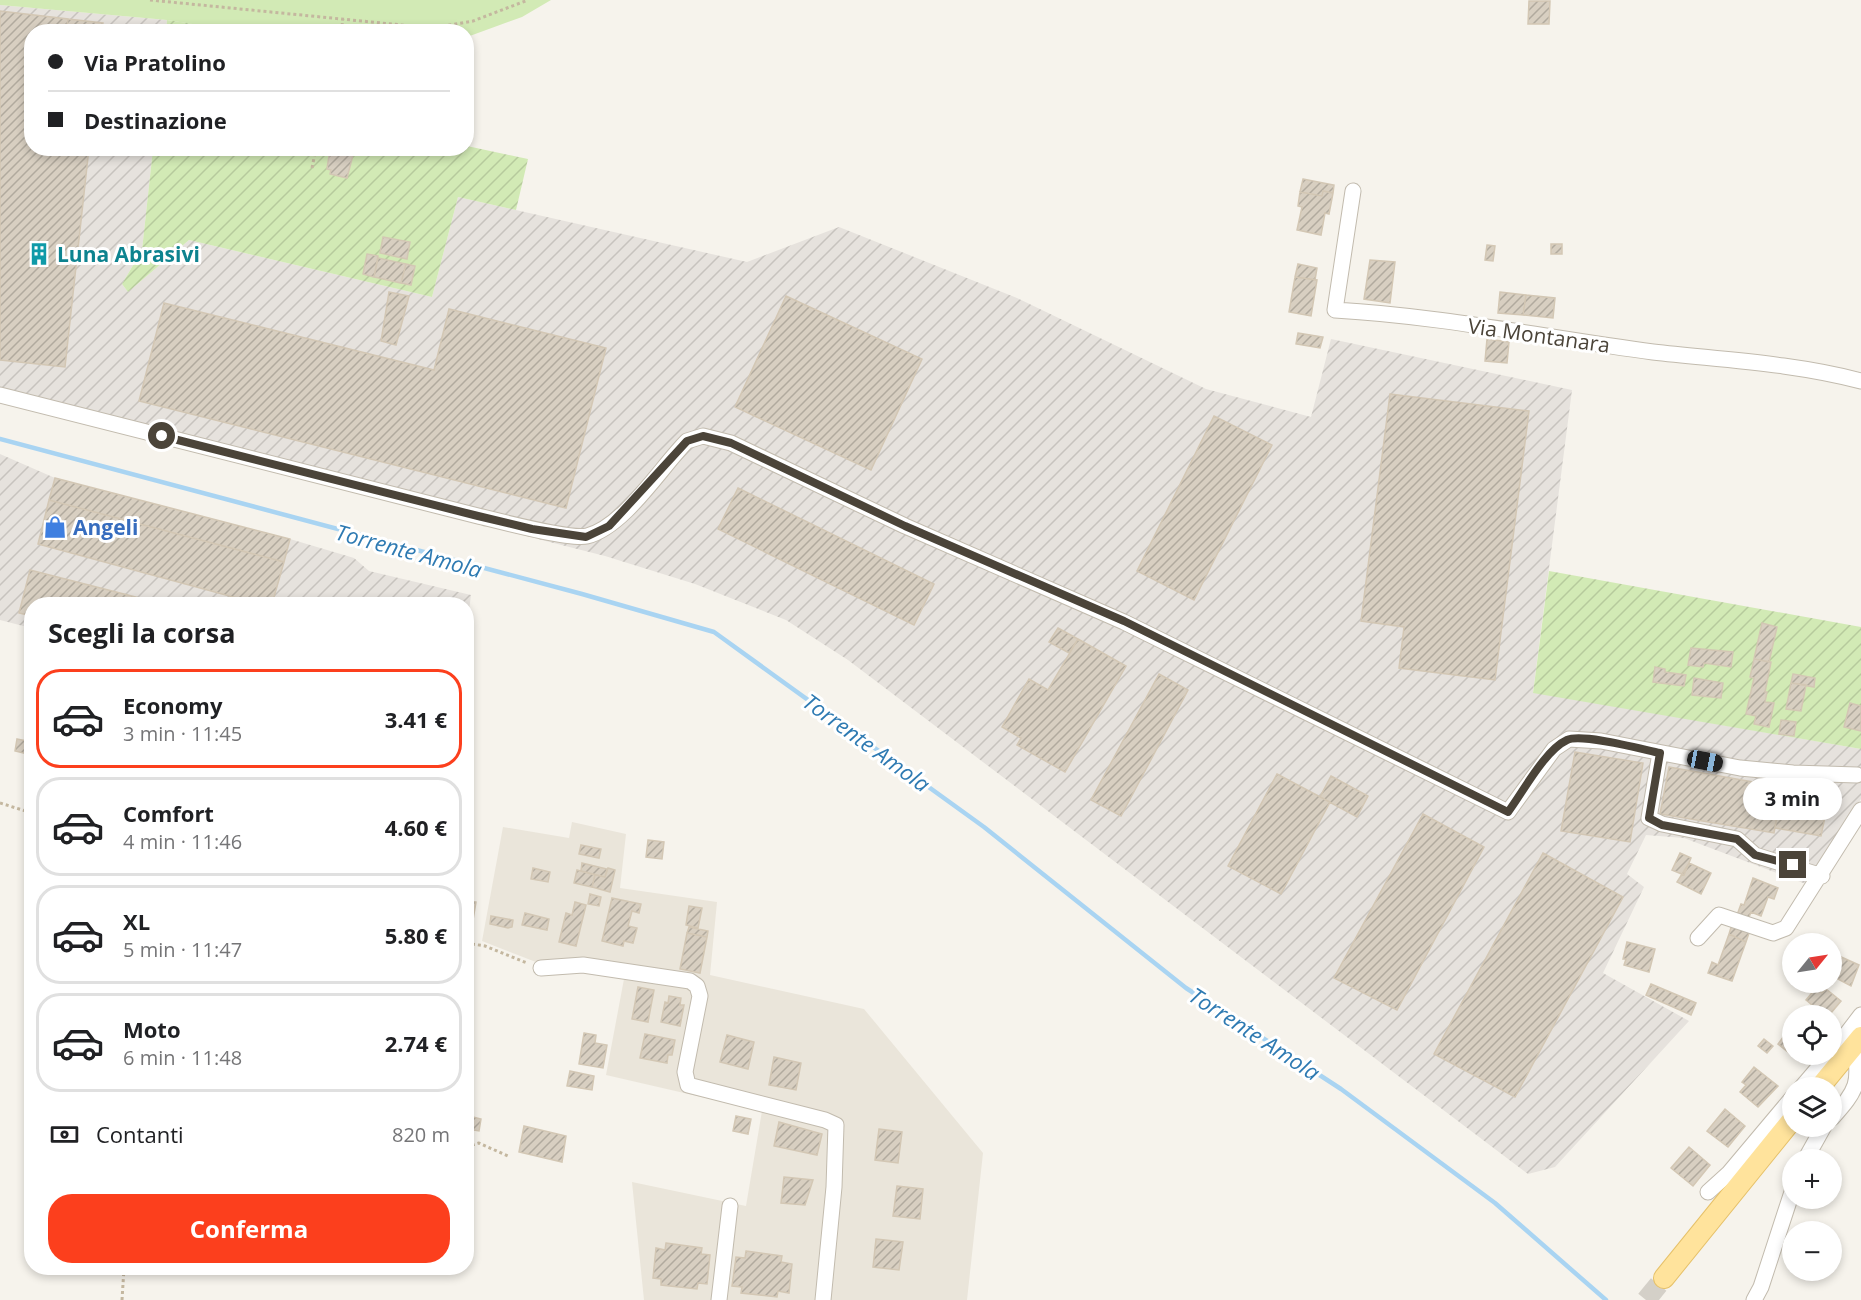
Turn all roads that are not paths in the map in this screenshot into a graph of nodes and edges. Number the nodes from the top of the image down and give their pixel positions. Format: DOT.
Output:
graph roads {
  1 [pos="1353,191"];
  2 [pos="1861,381"];
  3 [pos="0,395"];
  4 [pos="1660,753"];
  5 [pos="1860,776"];
  6 [pos="1861,810"];
  7 [pos="1822,876"];
  8 [pos="1698,938"];
  9 [pos="541,969"];
  10 [pos="1861,1015"];
  11 [pos="1842,1040"];
  12 [pos="1857,1041"];
  13 [pos="1821,1065"];
  14 [pos="1811,1077"];
  15 [pos="1828,1077"];
  16 [pos="1842,1107"];
  17 [pos="1782,1110"];
  18 [pos="1782,1132"];
  19 [pos="1708,1192"];
  20 [pos="730,1206"];
  21 [pos="1786,1209"];
  22 [pos="1664,1278"];
  23 [pos="719,1300"];
  24 [pos="823,1300"];
  25 [pos="1754,1300"];
  1 -- 2 [label="street, Via Montanara"];
  3 -- 4 [label="street"];
  4 -- 5 [label="street"];
  4 -- 7 [label="street"];
  6 -- 7 [label="street"];
  7 -- 8 [label="street"];
  9 -- 24 [label="street"];
  10 -- 11 [label="street"];
  12 -- 15 [label="main road"];
  12 -- 16 [label="street"];
  13 -- 14 [label="street"];
  17 -- 19 [label="street"];
  18 -- 22 [label="main road"];
  20 -- 23 [label="street"];
  21 -- 25 [label="street"];
}
